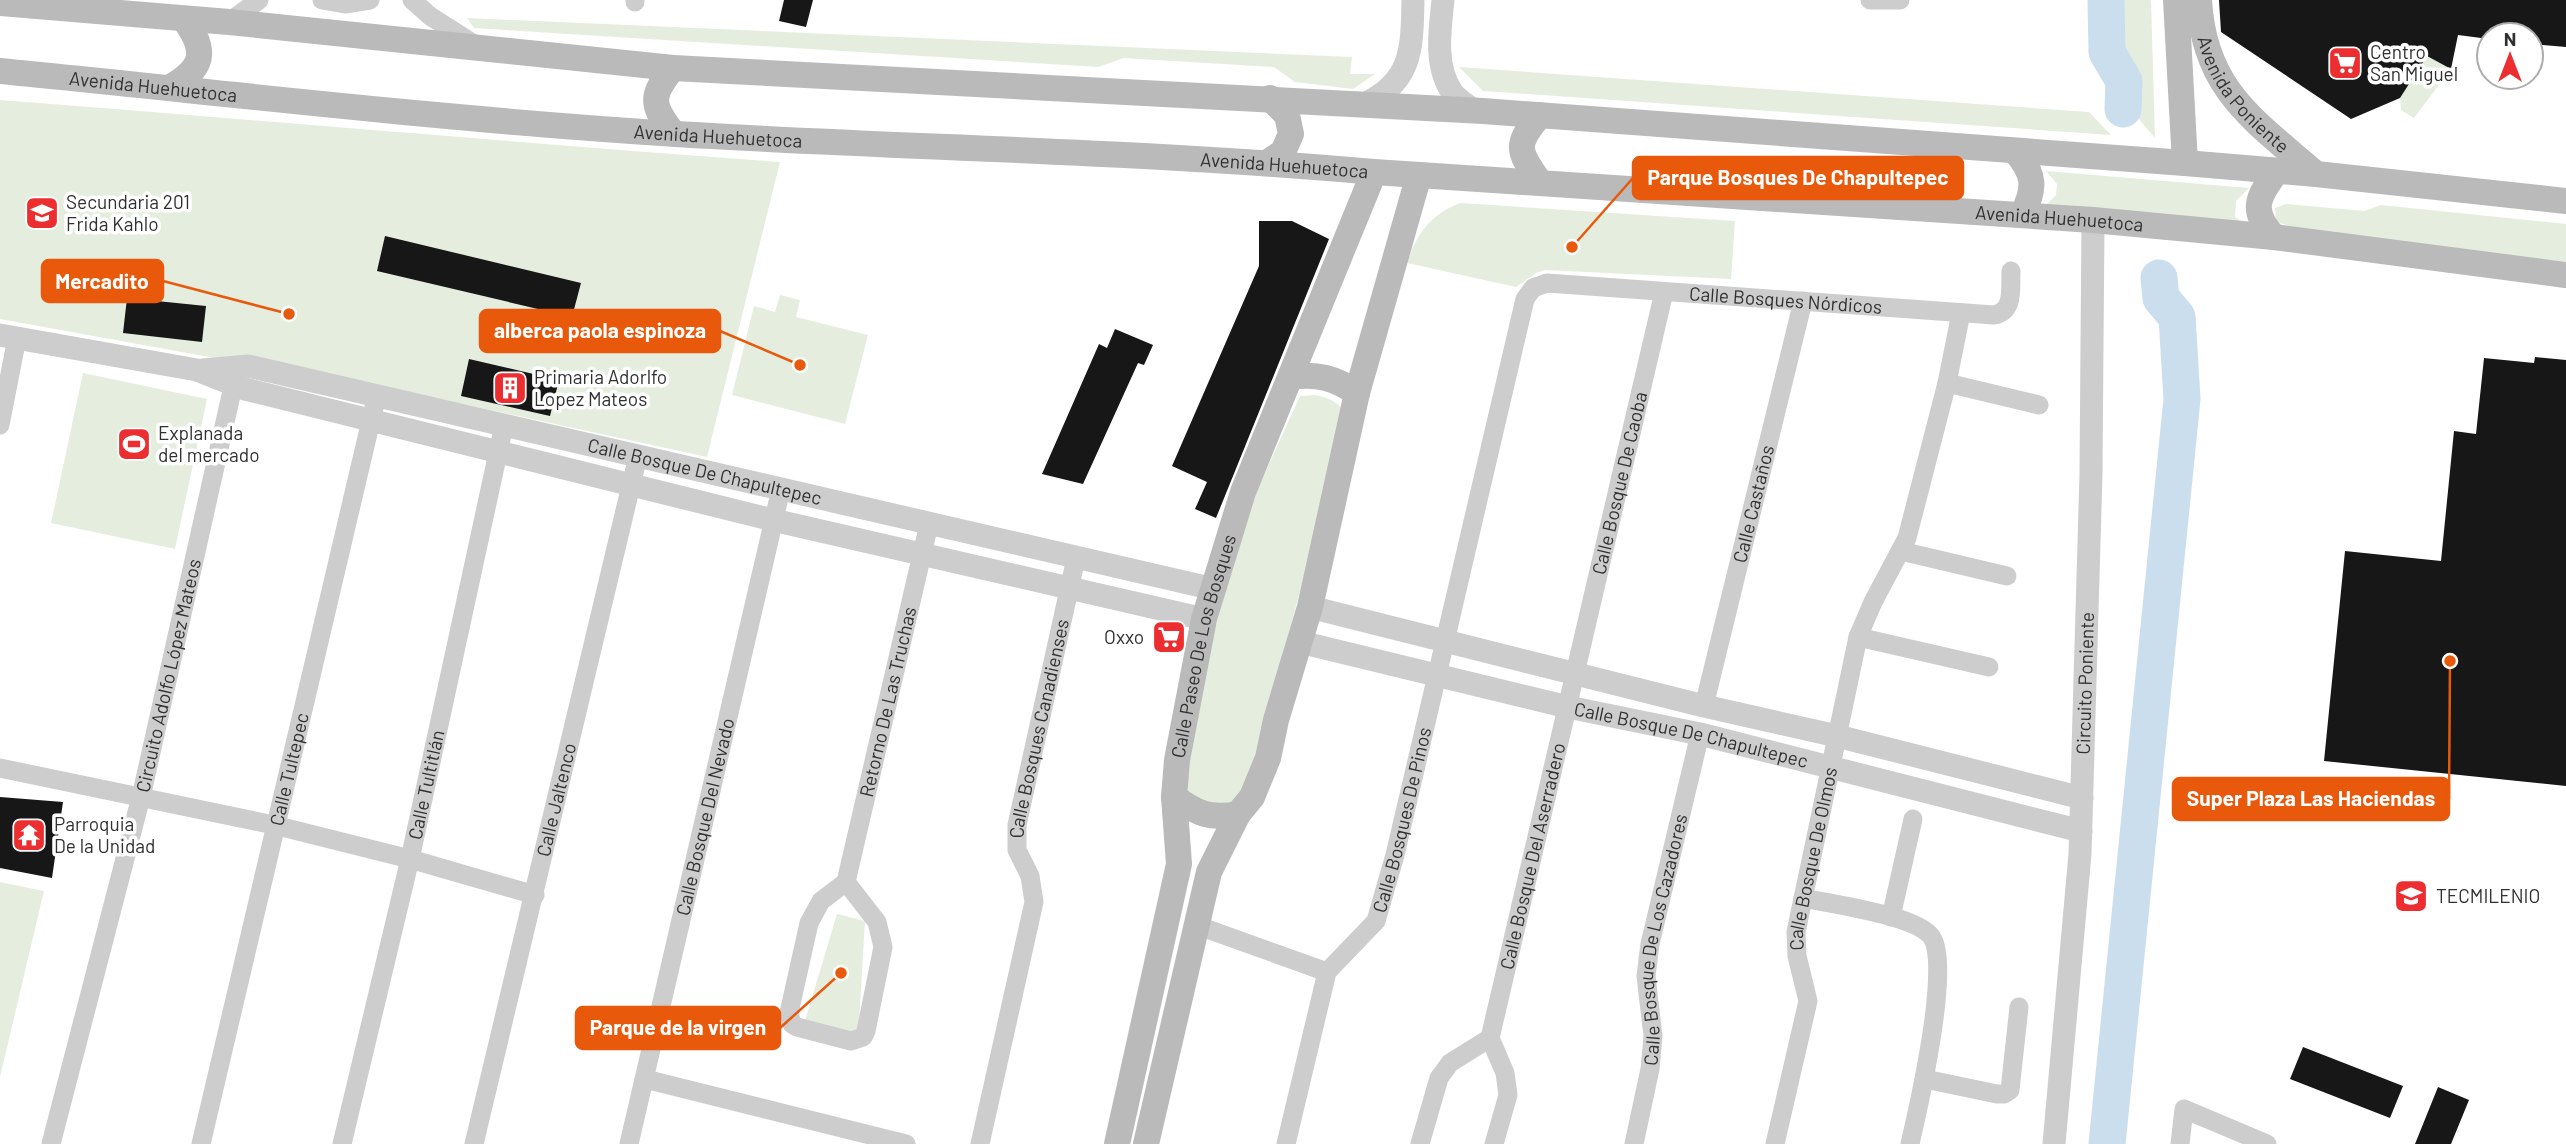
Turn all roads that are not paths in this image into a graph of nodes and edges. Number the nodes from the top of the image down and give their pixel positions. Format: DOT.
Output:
graph roads {
  1 [pos="259,0"];
  2 [pos="322,0"];
  3 [pos="370,0"];
  4 [pos="412,0"];
  5 [pos="1413,0"];
  6 [pos="1443,0"];
  7 [pos="1870,0"];
  8 [pos="1900,0"];
  9 [pos="2176,0"];
  10 [pos="2199,0"];
  11 [pos="0,3"];
  12 [pos="184,19"];
  13 [pos="229,22"];
  14 [pos="478,46"];
  15 [pos="673,68"];
  16 [pos="0,71"];
  17 [pos="169,88"];
  18 [pos="1270,98"];
  19 [pos="1364,104"];
  20 [pos="1473,110"];
  21 [pos="1540,115"];
  22 [pos="673,134"];
  23 [pos="2015,151"];
  24 [pos="1268,162"];
  25 [pos="2185,163"];
  26 [pos="2277,171"];
  27 [pos="1374,172"];
  28 [pos="2316,174"];
  29 [pos="1419,175"];
  30 [pos="1539,181"];
  31 [pos="2566,201"];
  32 [pos="2022,215"];
  33 [pos="2093,220"];
  34 [pos="2274,237"];
  35 [pos="2011,271"];
  36 [pos="2566,275"];
  37 [pos="1664,292"];
  38 [pos="1802,301"];
  39 [pos="1961,313"];
  40 [pos="8,336"];
  41 [pos="236,376"];
  42 [pos="1291,377"];
  43 [pos="1947,383"];
  44 [pos="1357,393"];
  45 [pos="377,395"];
  46 [pos="2039,405"];
  47 [pos="370,419"];
  48 [pos="0,425"];
  49 [pos="504,425"];
  50 [pos="497,451"];
  51 [pos="638,456"];
  52 [pos="631,485"];
  53 [pos="780,489"];
  54 [pos="773,520"];
  55 [pos="929,524"];
  56 [pos="1901,551"];
  57 [pos="922,554"];
  58 [pos="1076,558"];
  59 [pos="2007,576"];
  60 [pos="1068,588"];
  61 [pos="1214,589"];
  62 [pos="1310,607"];
  63 [pos="1204,619"];
  64 [pos="1858,637"];
  65 [pos="1445,641"];
  66 [pos="1300,642"];
  67 [pos="1989,667"];
  68 [pos="1436,674"];
  69 [pos="1576,674"];
  70 [pos="1704,706"];
  71 [pos="1568,707"];
  72 [pos="1700,734"];
  73 [pos="1837,736"];
  74 [pos="1830,767"];
  75 [pos="0,768"];
  76 [pos="141,797"];
  77 [pos="1174,797"];
  78 [pos="2082,798"];
  79 [pos="1238,814"];
  80 [pos="1913,819"];
  81 [pos="274,825"];
  82 [pos="2081,831"];
  83 [pos="410,859"];
  84 [pos="846,881"];
  85 [pos="535,895"];
  86 [pos="1803,898"];
  87 [pos="1891,917"];
  88 [pos="1196,925"];
  89 [pos="1327,972"];
  90 [pos="2020,1007"];
  91 [pos="1490,1038"];
  92 [pos="645,1079"];
  93 [pos="1925,1079"];
  94 [pos="51,1144"];
  95 [pos="201,1144"];
  96 [pos="342,1144"];
  97 [pos="474,1144"];
  98 [pos="629,1144"];
  99 [pos="906,1144"];
  100 [pos="979,1144"];
  101 [pos="1117,1144"];
  102 [pos="1146,1144"];
  103 [pos="1286,1144"];
  104 [pos="1420,1144"];
  105 [pos="1494,1144"];
  106 [pos="1634,1144"];
  107 [pos="1775,1144"];
  108 [pos="1910,1144"];
  109 [pos="2054,1144"];
  110 [pos="2180,1144"];
  111 [pos="2267,1144"];
  1 -- 13 [label="street"];
  2 -- 3 [label="street"];
  4 -- 14 [label="street"];
  5 -- 19 [label="street"];
  6 -- 20 [label="street"];
  7 -- 8 [label="street"];
  9 -- 25 [label="main road, Avenida Poniente"];
  10 -- 28 [label="main road, Avenida Poniente"];
  11 -- 12 [label="main road"];
  12 -- 13 [label="main road"];
  12 -- 17 [label="main road"];
  13 -- 14 [label="main road"];
  14 -- 15 [label="main road"];
  15 -- 18 [label="main road"];
  15 -- 22 [label="main road"];
  16 -- 17 [label="main road, Avenida Huehuetoca"];
  17 -- 22 [label="main road, Avenida Huehuetoca"];
  18 -- 19 [label="main road"];
  18 -- 24 [label="main road"];
  19 -- 20 [label="main road"];
  20 -- 21 [label="main road"];
  21 -- 23 [label="main road"];
  21 -- 30 [label="main road"];
  22 -- 24 [label="main road, Avenida Huehuetoca"];
  23 -- 25 [label="main road"];
  23 -- 32 [label="main road"];
  24 -- 27 [label="main road, Avenida Huehuetoca"];
  25 -- 26 [label="main road"];
  26 -- 28 [label="main road"];
  26 -- 34 [label="main road"];
  27 -- 29 [label="main road, Avenida Huehuetoca"];
  27 -- 42 [label="main road, Calle Paseo De Los Bosques"];
  28 -- 31 [label="main road"];
  29 -- 30 [label="main road, Avenida Huehuetoca"];
  29 -- 44 [label="main road"];
  30 -- 32 [label="main road, Avenida Huehuetoca"];
  32 -- 33 [label="main road, Avenida Huehuetoca"];
  33 -- 34 [label="main road, Avenida Huehuetoca"];
  33 -- 78 [label="street, Circuito Poniente"];
  34 -- 36 [label="main road, Avenida Huehuetoca"];
  35 -- 39 [label="street, Calle Bosques Nórdicos"];
  37 -- 38 [label="street, Calle Bosques Nórdicos"];
  37 -- 65 [label="street, Calle Bosques Nórdicos"];
  37 -- 69 [label="street, Calle Bosque De Caoba"];
  38 -- 39 [label="street, Calle Bosques Nórdicos"];
  38 -- 70 [label="street, Calle Castaños"];
  39 -- 43 [label="street"];
  40 -- 41 [label="street, Calle Bosque De Chapultepec"];
  40 -- 48 [label="street"];
  41 -- 45 [label="street, Calle Bosque De Chapultepec"];
  41 -- 47 [label="street, Calle Bosque De Chapultepec"];
  41 -- 76 [label="street, Circuito Adolfo López Mateos"];
  42 -- 44 [label="main road"];
  42 -- 61 [label="main road, Calle Paseo De Los Bosques"];
  43 -- 46 [label="street"];
  43 -- 56 [label="street"];
  44 -- 62 [label="main road"];
  45 -- 47 [label="street, Calle Tultepec"];
  45 -- 49 [label="street, Calle Bosque De Chapultepec"];
  47 -- 50 [label="street, Calle Bosque De Chapultepec"];
  47 -- 81 [label="street, Calle Tultepec"];
  49 -- 50 [label="street, Calle Tultitlán"];
  49 -- 51 [label="street, Calle Bosque De Chapultepec"];
  50 -- 52 [label="street, Calle Bosque De Chapultepec"];
  50 -- 83 [label="street, Calle Tultitlán"];
  51 -- 52 [label="street, Calle Jaltenco"];
  51 -- 53 [label="street, Calle Bosque De Chapultepec"];
  52 -- 54 [label="street, Calle Bosque De Chapultepec"];
  52 -- 85 [label="street, Calle Jaltenco"];
  53 -- 54 [label="street, Calle Bosque Del Nevado"];
  53 -- 55 [label="street, Calle Bosque De Chapultepec"];
  54 -- 57 [label="street, Calle Bosque De Chapultepec"];
  54 -- 92 [label="street, Calle Bosque Del Nevado"];
  55 -- 57 [label="street, Retorno De Las Truchas"];
  55 -- 58 [label="street, Calle Bosque De Chapultepec"];
  56 -- 59 [label="street"];
  56 -- 64 [label="street"];
  57 -- 60 [label="street, Calle Bosque De Chapultepec"];
  57 -- 84 [label="street, Retorno De Las Truchas"];
  58 -- 60 [label="street, Calle Bosques Canadienses"];
  58 -- 61 [label="street, Calle Bosque De Chapultepec"];
  60 -- 63 [label="street, Calle Bosque De Chapultepec"];
  60 -- 100 [label="street, Calle Bosques Canadienses"];
  61 -- 63 [label="main road, Calle Paseo De Los Bosques"];
  62 -- 65 [label="street, Calle Bosque De Chapultepec"];
  62 -- 66 [label="main road"];
  63 -- 77 [label="main road, Calle Paseo De Los Bosques"];
  64 -- 67 [label="street"];
  64 -- 73 [label="street"];
  65 -- 68 [label="street, Calle Bosques De Pinos"];
  65 -- 69 [label="street, Calle Bosque De Chapultepec"];
  66 -- 68 [label="street, Calle Bosque De Chapultepec"];
  66 -- 79 [label="main road"];
  68 -- 71 [label="street, Calle Bosque De Chapultepec"];
  68 -- 89 [label="street, Calle Bosques De Pinos"];
  69 -- 70 [label="street, Calle Bosque De Chapultepec"];
  69 -- 71 [label="street, Calle Bosque Del Aserradero"];
  70 -- 73 [label="street, Calle Bosque De Chapultepec"];
  71 -- 72 [label="street, Calle Bosque De Chapultepec"];
  71 -- 91 [label="street, Calle Bosque Del Aserradero"];
  72 -- 74 [label="street, Calle Bosque De Chapultepec"];
  72 -- 106 [label="street, Calle Bosque De Los Cazadores"];
  73 -- 74 [label="street, Calle Bosque De Olmos"];
  73 -- 78 [label="street, Calle Bosque De Chapultepec"];
  74 -- 82 [label="street, Calle Bosque De Chapultepec"];
  74 -- 86 [label="street, Calle Bosque De Olmos"];
  75 -- 76 [label="street"];
  76 -- 81 [label="street"];
  76 -- 94 [label="street, Circuito Adolfo López Mateos"];
  77 -- 79 [label="main road"];
  77 -- 101 [label="main road, Calle Paseo De Los Bosques"];
  78 -- 82 [label="street, Circuito Poniente"];
  79 -- 88 [label="main road"];
  80 -- 87 [label="street"];
  81 -- 83 [label="street"];
  81 -- 95 [label="street, Calle Tultepec"];
  82 -- 109 [label="street, Circuito Poniente"];
  83 -- 85 [label="street"];
  83 -- 96 [label="street, Calle Tultitlán"];
  84 -- 84 [label="street"];
  85 -- 97 [label="street, Calle Jaltenco"];
  86 -- 87 [label="street"];
  86 -- 107 [label="street, Calle Bosque De Olmos"];
  87 -- 93 [label="street"];
  88 -- 89 [label="street"];
  88 -- 102 [label="main road"];
  89 -- 103 [label="street"];
  90 -- 93 [label="street"];
  91 -- 104 [label="street"];
  91 -- 105 [label="street"];
  92 -- 98 [label="street, Calle Bosque Del Nevado"];
  92 -- 99 [label="street"];
  93 -- 108 [label="street"];
  110 -- 111 [label="street"];
}
